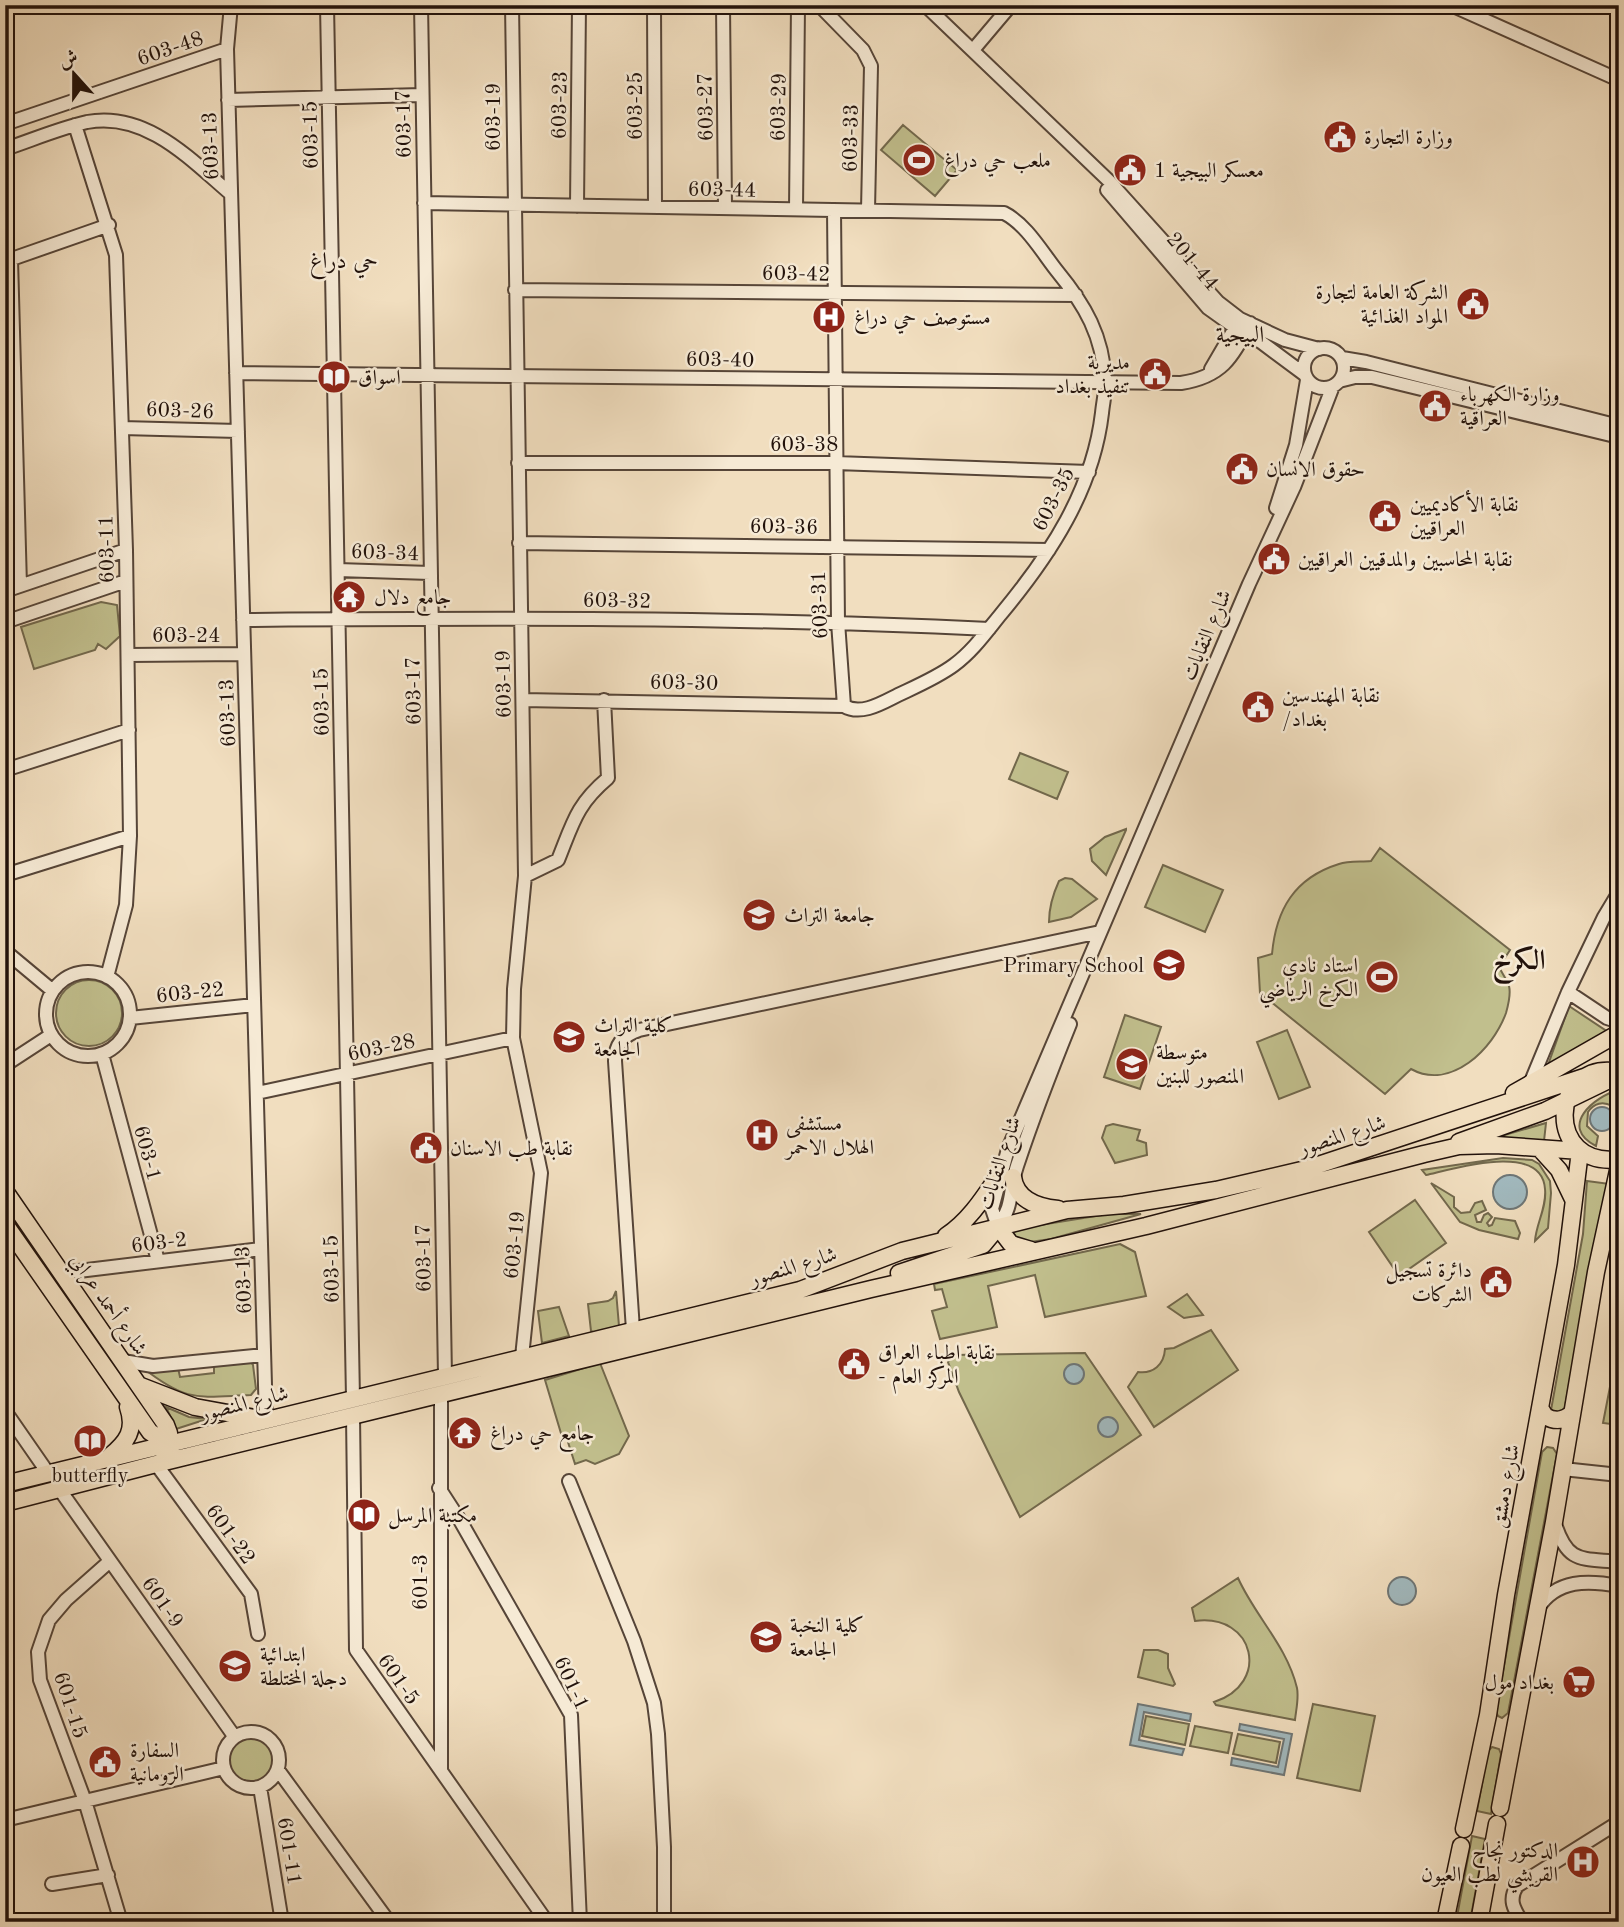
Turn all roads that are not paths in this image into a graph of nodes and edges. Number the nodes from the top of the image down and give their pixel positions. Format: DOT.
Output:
graph roads {
  1 [pos="231,5"];
  2 [pos="327,5"];
  3 [pos="421,5"];
  4 [pos="512,5"];
  5 [pos="579,5"];
  6 [pos="654,5"];
  7 [pos="723,5"];
  8 [pos="799,5"];
  9 [pos="819,5"];
  10 [pos="925,5"];
  11 [pos="1011,5"];
  12 [pos="1451,5"];
  13 [pos="227,49"];
  14 [pos="973,50"];
  15 [pos="1619,80"];
  16 [pos="422,95"];
  17 [pos="329,98"];
  18 [pos="228,100"];
  19 [pos="40,113"];
  20 [pos="6,123"];
  21 [pos="75,125"];
  22 [pos="47,135"];
  23 [pos="5,149"];
  24 [pos="231,194"];
  25 [pos="424,203"];
  26 [pos="513,205"];
  27 [pos="577,206"];
  28 [pos="655,207"];
  29 [pos="725,208"];
  30 [pos="796,209"];
  31 [pos="834,210"];
  32 [pos="868,210"];
  33 [pos="1017,222"];
  34 [pos="108,225"];
  35 [pos="8,260"];
  36 [pos="515,290"];
  37 [pos="834,293"];
  38 [pos="1076,295"];
  39 [pos="1243,326"];
  40 [pos="1319,349"];
  41 [pos="1342,358"];
  42 [pos="10,373"];
  43 [pos="236,373"];
  44 [pos="334,374"];
  45 [pos="427,375"];
  46 [pos="516,376"];
  47 [pos="1306,377"];
  48 [pos="835,379"];
  49 [pos="1105,382"];
  50 [pos="1336,383"];
  51 [pos="1546,413"];
  52 [pos="1619,426"];
  53 [pos="122,428"];
  54 [pos="238,431"];
  55 [pos="1619,437"];
  56 [pos="518,463"];
  57 [pos="836,463"];
  58 [pos="1089,472"];
  59 [pos="11,481"];
  60 [pos="519,542"];
  61 [pos="837,546"];
  62 [pos="126,550"];
  63 [pos="1049,550"];
  64 [pos="338,570"];
  65 [pos="430,573"];
  66 [pos="127,581"];
  67 [pos="1249,584"];
  68 [pos="20,586"];
  69 [pos="5,592"];
  70 [pos="431,618"];
  71 [pos="520,618"];
  72 [pos="339,619"];
  73 [pos="243,620"];
  74 [pos="5,622"];
  75 [pos="838,622"];
  76 [pos="989,629"];
  77 [pos="244,654"];
  78 [pos="128,655"];
  79 [pos="523,700"];
  80 [pos="604,700"];
  81 [pos="844,706"];
  82 [pos="129,730"];
  83 [pos="5,770"];
  84 [pos="130,836"];
  85 [pos="5,876"];
  86 [pos="524,876"];
  87 [pos="1619,892"];
  88 [pos="1100,932"];
  89 [pos="5,951"];
  90 [pos="107,977"];
  91 [pos="53,991"];
  92 [pos="1568,992"];
  93 [pos="254,1005"];
  94 [pos="130,1018"];
  95 [pos="1619,1022"];
  96 [pos="1619,1033"];
  97 [pos="51,1035"];
  98 [pos="513,1038"];
  99 [pos="102,1054"];
  100 [pos="439,1054"];
  101 [pos="1619,1056"];
  102 [pos="5,1065"];
  103 [pos="347,1073"];
  104 [pos="1619,1073"];
  105 [pos="1593,1074"];
  106 [pos="1530,1084"];
  107 [pos="257,1093"];
  108 [pos="1565,1102"];
  109 [pos="1480,1111"];
  110 [pos="1540,1149"];
  111 [pos="1580,1151"];
  112 [pos="1619,1151"];
  113 [pos="1424,1154"];
  114 [pos="1597,1159"];
  115 [pos="1619,1159"];
  116 [pos="1619,1166"];
  117 [pos="1578,1172"];
  118 [pos="1006,1176"];
  119 [pos="5,1192"];
  120 [pos="1615,1198"];
  121 [pos="1574,1203"];
  122 [pos="1067,1210"];
  123 [pos="5,1224"];
  124 [pos="998,1227"];
  125 [pos="937,1242"];
  126 [pos="261,1249"];
  127 [pos="1043,1250"];
  128 [pos="158,1261"];
  129 [pos="62,1273"];
  130 [pos="838,1297"];
  131 [pos="633,1330"];
  132 [pos="264,1355"];
  133 [pos="522,1357"];
  134 [pos="123,1361"];
  135 [pos="445,1376"];
  136 [pos="140,1385"];
  137 [pos="441,1394"];
  138 [pos="124,1395"];
  139 [pos="353,1398"];
  140 [pos="1541,1408"];
  141 [pos="5,1411"];
  142 [pos="1572,1413"];
  143 [pos="353,1416"];
  144 [pos="266,1420"];
  145 [pos="1534,1443"];
  146 [pos="167,1444"];
  147 [pos="194,1455"];
  148 [pos="108,1458"];
  149 [pos="1564,1461"];
  150 [pos="156,1464"];
  151 [pos="48,1473"];
  152 [pos="1619,1475"];
  153 [pos="569,1481"];
  154 [pos="5,1483"];
  155 [pos="439,1488"];
  156 [pos="60,1490"];
  157 [pos="5,1503"];
  158 [pos="1554,1522"];
  159 [pos="110,1561"];
  160 [pos="1619,1562"];
  161 [pos="1619,1586"];
  162 [pos="1538,1608"];
  163 [pos="258,1634"];
  164 [pos="1490,1705"];
  165 [pos="1520,1707"];
  166 [pos="234,1736"];
  167 [pos="1481,1749"];
  168 [pos="1511,1755"];
  169 [pos="223,1768"];
  170 [pos="278,1770"];
  171 [pos="440,1771"];
  172 [pos="260,1787"];
  173 [pos="85,1801"];
  174 [pos="5,1820"];
  175 [pos="1619,1822"];
  176 [pos="1464,1829"];
  177 [pos="1461,1846"];
  178 [pos="108,1875"];
  179 [pos="52,1884"];
  180 [pos="121,1922"];
  181 [pos="282,1922"];
  182 [pos="389,1922"];
  183 [pos="547,1922"];
  184 [pos="580,1922"];
  185 [pos="664,1922"];
  186 [pos="1445,1922"];
  187 [pos="1479,1922"];
  188 [pos="1522,1922"];
  1 -- 13 [label="street, 603-13"];
  2 -- 17 [label="street, 603-15"];
  3 -- 16 [label="street, 603-17"];
  4 -- 26 [label="street, 603-19"];
  5 -- 27 [label="street, 603-23"];
  6 -- 28 [label="street, 603-25"];
  7 -- 29 [label="street, 603-27"];
  8 -- 30 [label="street, 603-29"];
  9 -- 32 [label="street, 603-33"];
  10 -- 14 [label="street, 201-44"];
  11 -- 14 [label="street"];
  12 -- 15 [label="street"];
  13 -- 18 [label="street, 603-13"];
  13 -- 19 [label="street, 603-48"];
  14 -- 39 [label="street, 201-44"];
  16 -- 17 [label="street"];
  16 -- 25 [label="street, 603-17"];
  17 -- 18 [label="street"];
  17 -- 44 [label="street, 603-15"];
  18 -- 24 [label="street, 603-13"];
  19 -- 20 [label="street, 603-48"];
  19 -- 22 [label="street"];
  21 -- 22 [label="street"];
  21 -- 24 [label="street"];
  21 -- 34 [label="street, 603-11"];
  22 -- 23 [label="street"];
  24 -- 43 [label="street, 603-13"];
  25 -- 26 [label="street, 603-44"];
  25 -- 45 [label="street, 603-17"];
  26 -- 27 [label="street, 603-44"];
  26 -- 36 [label="street, 603-19"];
  27 -- 28 [label="street, 603-44"];
  28 -- 29 [label="street, 603-44"];
  29 -- 30 [label="street, 603-44"];
  30 -- 31 [label="street, 603-44"];
  31 -- 32 [label="street, 603-44"];
  31 -- 37 [label="street, 603-31"];
  32 -- 33 [label="street, 603-44"];
  33 -- 38 [label="street, 603-35"];
  34 -- 35 [label="street"];
  34 -- 53 [label="street, 603-11"];
  35 -- 42 [label="street"];
  36 -- 37 [label="street, 603-42"];
  36 -- 46 [label="street, 603-19"];
  37 -- 38 [label="street, 603-42"];
  37 -- 48 [label="street, 603-31"];
  38 -- 49 [label="street, 603-35"];
  39 -- 40 [label="street, 201-44"];
  39 -- 47 [label="street, 201-44"];
  39 -- 49 [label="street, 603-40"];
  40 -- 41 [label="street"];
  40 -- 47 [label="street"];
  41 -- 50 [label="street"];
  41 -- 51 [label="street"];
  42 -- 59 [label="street"];
  43 -- 44 [label="street, 603-40"];
  43 -- 54 [label="street, 603-13"];
  44 -- 45 [label="street, 603-40"];
  44 -- 64 [label="street, 603-15"];
  45 -- 46 [label="street, 603-40"];
  45 -- 65 [label="street, 603-17"];
  46 -- 48 [label="street, 603-40"];
  46 -- 56 [label="street, 603-19"];
  47 -- 50 [label="street"];
  47 -- 67 [label="street, شارع النقابات"];
  48 -- 49 [label="street, 603-40"];
  48 -- 57 [label="street, 603-31"];
  49 -- 58 [label="street, 603-35"];
  50 -- 51 [label="street"];
  50 -- 67 [label="street, شارع النقابات"];
  51 -- 52 [label="street"];
  51 -- 55 [label="street"];
  53 -- 54 [label="street, 603-26"];
  53 -- 62 [label="street, 603-11"];
  54 -- 73 [label="street, 603-13"];
  56 -- 57 [label="street, 603-38"];
  56 -- 60 [label="street, 603-19"];
  57 -- 58 [label="street, 603-38"];
  57 -- 61 [label="street, 603-31"];
  58 -- 63 [label="street, 603-35"];
  59 -- 68 [label="street"];
  60 -- 61 [label="street, 603-36"];
  60 -- 71 [label="street, 603-19"];
  61 -- 63 [label="street, 603-36"];
  61 -- 75 [label="street, 603-31"];
  62 -- 66 [label="street, 603-11"];
  62 -- 68 [label="street"];
  63 -- 76 [label="street, 603-35"];
  64 -- 65 [label="street, 603-34"];
  64 -- 72 [label="street, 603-15"];
  65 -- 70 [label="street, 603-17"];
  66 -- 74 [label="street"];
  66 -- 78 [label="street, 603-11"];
  67 -- 88 [label="street, شارع النقابات"];
  68 -- 69 [label="street"];
  70 -- 71 [label="street, 603-32"];
  70 -- 72 [label="street, 603-32"];
  70 -- 100 [label="street, 603-17"];
  71 -- 75 [label="street, 603-32"];
  71 -- 79 [label="street, 603-19"];
  72 -- 73 [label="street, 603-32"];
  72 -- 103 [label="street, 603-15"];
  73 -- 77 [label="street, 603-13"];
  75 -- 76 [label="street, 603-32"];
  75 -- 81 [label="street, 603-31"];
  76 -- 81 [label="street, 603-35"];
  77 -- 78 [label="street, 603-24"];
  77 -- 93 [label="street, 603-13"];
  78 -- 82 [label="street, 603-11"];
  79 -- 80 [label="street, 603-30"];
  79 -- 86 [label="street, 603-19"];
  80 -- 81 [label="street, 603-30"];
  80 -- 86 [label="street"];
  82 -- 83 [label="street"];
  82 -- 84 [label="street, 603-11"];
  84 -- 85 [label="street"];
  84 -- 90 [label="street, 603-11"];
  86 -- 98 [label="street, 603-19"];
  87 -- 92 [label="street"];
  88 -- 118 [label="street, شارع النقابات"];
  88 -- 131 [label="street"];
  89 -- 91 [label="street"];
  90 -- 91 [label="street"];
  90 -- 94 [label="street"];
  91 -- 97 [label="street"];
  92 -- 95 [label="street"];
  92 -- 106 [label="street"];
  93 -- 94 [label="street, 603-22"];
  93 -- 107 [label="street, 603-13"];
  94 -- 99 [label="street"];
  96 -- 106 [label="main road"];
  97 -- 99 [label="street"];
  97 -- 102 [label="street"];
  98 -- 100 [label="street, 603-28"];
  98 -- 133 [label="street, 603-19"];
  99 -- 128 [label="street, 603-1"];
  100 -- 103 [label="street, 603-28"];
  100 -- 135 [label="street, 603-17"];
  101 -- 105 [label="main road"];
  103 -- 107 [label="street, 603-28"];
  103 -- 139 [label="street, 603-15"];
  104 -- 105 [label="main road"];
  104 -- 108 [label="main road"];
  105 -- 108 [label="main road"];
  105 -- 109 [label="main road, شارع المنصور"];
  106 -- 109 [label="main road"];
  107 -- 126 [label="street, 603-13"];
  108 -- 111 [label="main road"];
  108 -- 113 [label="main road"];
  109 -- 122 [label="main road, شارع المنصور"];
  110 -- 111 [label="main road, شارع المنصور"];
  110 -- 113 [label="main road, شارع المنصور"];
  110 -- 121 [label="main road"];
  111 -- 114 [label="main road"];
  111 -- 117 [label="main road, شارع دمشق"];
  112 -- 114 [label="main road"];
  113 -- 127 [label="main road, شارع المنصور"];
  114 -- 115 [label="main road"];
  114 -- 117 [label="main road"];
  116 -- 120 [label="main road"];
  117 -- 121 [label="main road, شارع دمشق"];
  118 -- 122 [label="main road"];
  118 -- 124 [label="street, شارع النقابات"];
  118 -- 125 [label="main road"];
  119 -- 129 [label="main road, شارع أحمد عرابي"];
  120 -- 142 [label="main road"];
  121 -- 140 [label="main road, شارع دمشق"];
  122 -- 124 [label="main road, شارع المنصور"];
  123 -- 138 [label="main road, شارع أحمد عرابي"];
  124 -- 125 [label="main road, شارع المنصور"];
  124 -- 127 [label="main road"];
  124 -- 130 [label="main road"];
  125 -- 131 [label="main road, شارع المنصور"];
  126 -- 128 [label="street, 603-2"];
  126 -- 132 [label="street, 603-13"];
  127 -- 130 [label="main road, شارع المنصور"];
  128 -- 129 [label="street, 603-2"];
  129 -- 134 [label="main road, شارع أحمد عرابي"];
  130 -- 137 [label="main road, شارع المنصور"];
  131 -- 133 [label="main road, شارع المنصور"];
  132 -- 134 [label="street"];
  132 -- 144 [label="street, 603-13"];
  133 -- 135 [label="main road, شارع المنصور"];
  134 -- 136 [label="main road, شارع أحمد عرابي"];
  135 -- 139 [label="main road, شارع المنصور"];
  136 -- 144 [label="main road"];
  136 -- 146 [label="main road, شارع أحمد عرابي"];
  137 -- 143 [label="main road, شارع المنصور"];
  137 -- 155 [label="street, 601-3"];
  138 -- 146 [label="main road, شارع أحمد عرابي"];
  138 -- 148 [label="main road"];
  139 -- 144 [label="main road, شارع المنصور"];
  140 -- 142 [label="main road"];
  140 -- 145 [label="main road, شارع دمشق"];
  141 -- 151 [label="street"];
  142 -- 149 [label="main road"];
  143 -- 147 [label="main road, شارع المنصور"];
  143 -- 171 [label="street, 601-5"];
  144 -- 146 [label="main road, شارع المنصور"];
  145 -- 149 [label="main road"];
  145 -- 164 [label="main road, شارع دمشق"];
  146 -- 147 [label="main road, شارع أحمد عرابي"];
  146 -- 148 [label="main road, شارع المنصور"];
  146 -- 150 [label="main road"];
  147 -- 150 [label="main road, شارع المنصور"];
  148 -- 151 [label="main road, شارع المنصور"];
  149 -- 152 [label="street"];
  149 -- 158 [label="main road"];
  150 -- 156 [label="main road, شارع المنصور"];
  150 -- 163 [label="street, 601-22"];
  151 -- 154 [label="main road, شارع المنصور"];
  153 -- 185 [label="street"];
  155 -- 171 [label="street, 601-3"];
  155 -- 184 [label="street, 601-1"];
  156 -- 157 [label="main road, شارع المنصور"];
  156 -- 159 [label="street, 601-9"];
  158 -- 160 [label="street"];
  158 -- 162 [label="main road"];
  159 -- 166 [label="street, 601-9"];
  159 -- 173 [label="street, 601-15"];
  161 -- 162 [label="street"];
  162 -- 165 [label="main road"];
  164 -- 165 [label="main road"];
  164 -- 167 [label="main road, شارع دمشق"];
  165 -- 168 [label="main road"];
  166 -- 169 [label="street"];
  166 -- 170 [label="street"];
  167 -- 168 [label="main road"];
  167 -- 176 [label="main road, شارع دمشق"];
  168 -- 187 [label="main road"];
  169 -- 172 [label="street"];
  169 -- 173 [label="street"];
  170 -- 172 [label="street"];
  170 -- 182 [label="street"];
  171 -- 183 [label="street, 601-5"];
  172 -- 181 [label="street, 601-11"];
  173 -- 174 [label="street"];
  173 -- 178 [label="street, 601-15"];
  175 -- 188 [label="street"];
  177 -- 186 [label="main road"];
  178 -- 179 [label="street"];
  178 -- 180 [label="street, 601-15"];
}
